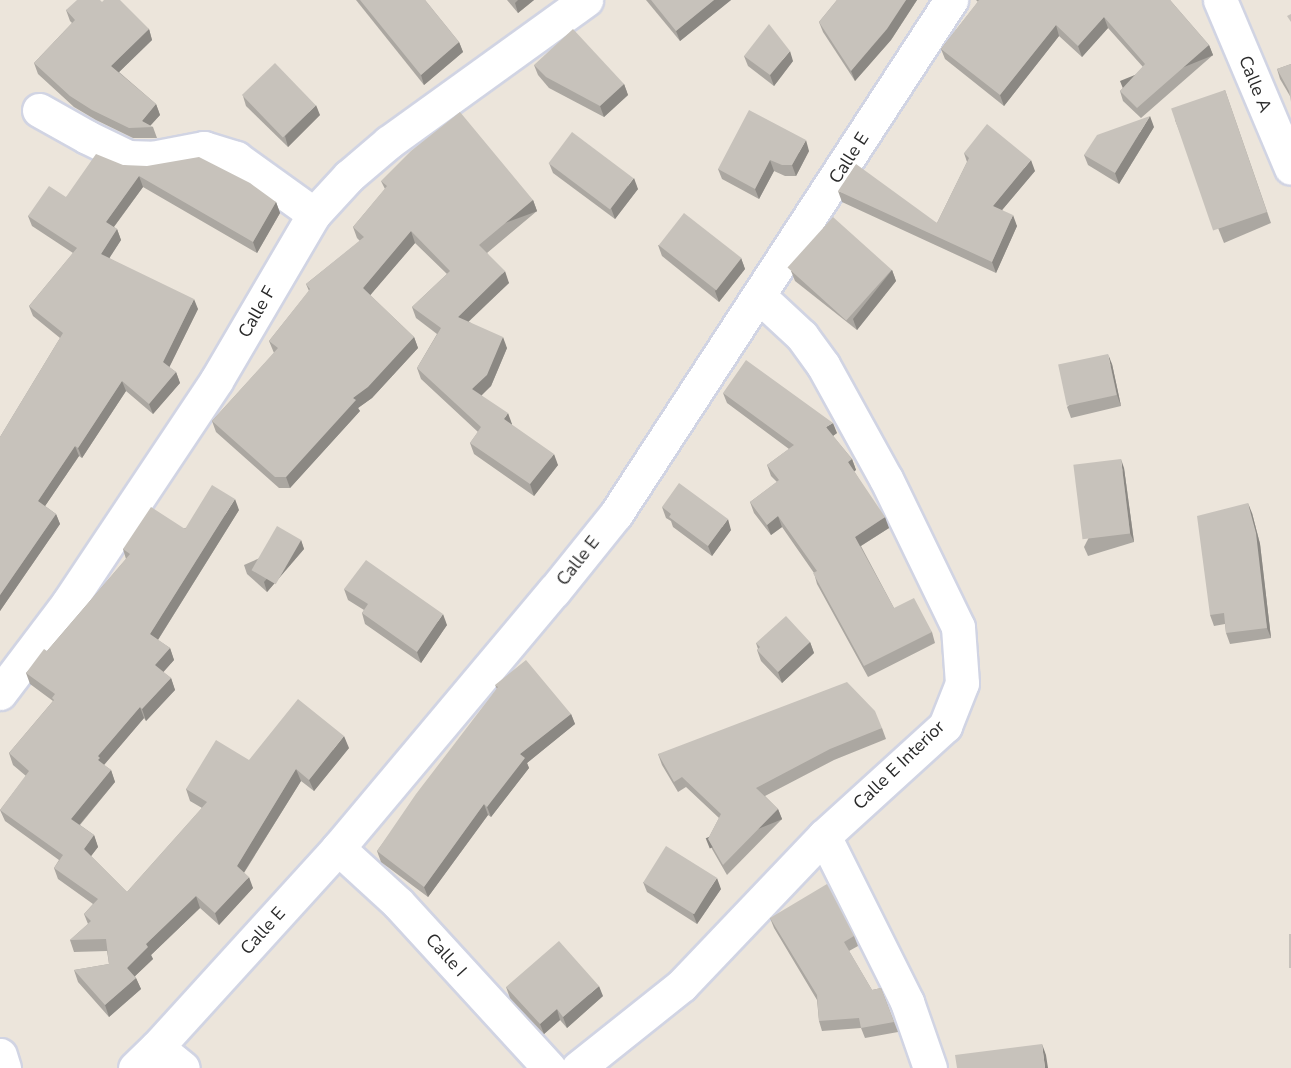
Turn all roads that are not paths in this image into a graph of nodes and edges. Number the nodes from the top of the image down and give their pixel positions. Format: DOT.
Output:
graph roads {
  1 [pos="586,0"];
  2 [pos="951,0"];
  3 [pos="1220,0"];
  4 [pos="39,110"];
  5 [pos="1291,168"];
  6 [pos="314,214"];
  7 [pos="759,296"];
  8 [pos="0,693"];
  9 [pos="824,836"];
  10 [pos="338,848"];
  11 [pos="0,1055"];
  12 [pos="146,1057"];
  13 [pos="4,1068"];
  14 [pos="183,1068"];
  15 [pos="549,1068"];
  16 [pos="578,1068"];
  17 [pos="930,1068"];
  1 -- 6 [label="street, Calle F"];
  2 -- 7 [label="street, Calle E"];
  3 -- 5 [label="street, Calle A"];
  4 -- 6 [label="street"];
  6 -- 8 [label="street, Calle F"];
  7 -- 9 [label="street, Calle E Interior"];
  7 -- 10 [label="street, Calle E"];
  9 -- 16 [label="street, Calle E Interior"];
  9 -- 17 [label="street"];
  10 -- 12 [label="street, Calle E"];
  10 -- 15 [label="street, Calle I"];
  11 -- 13 [label="street"];
  12 -- 14 [label="street"];
}
